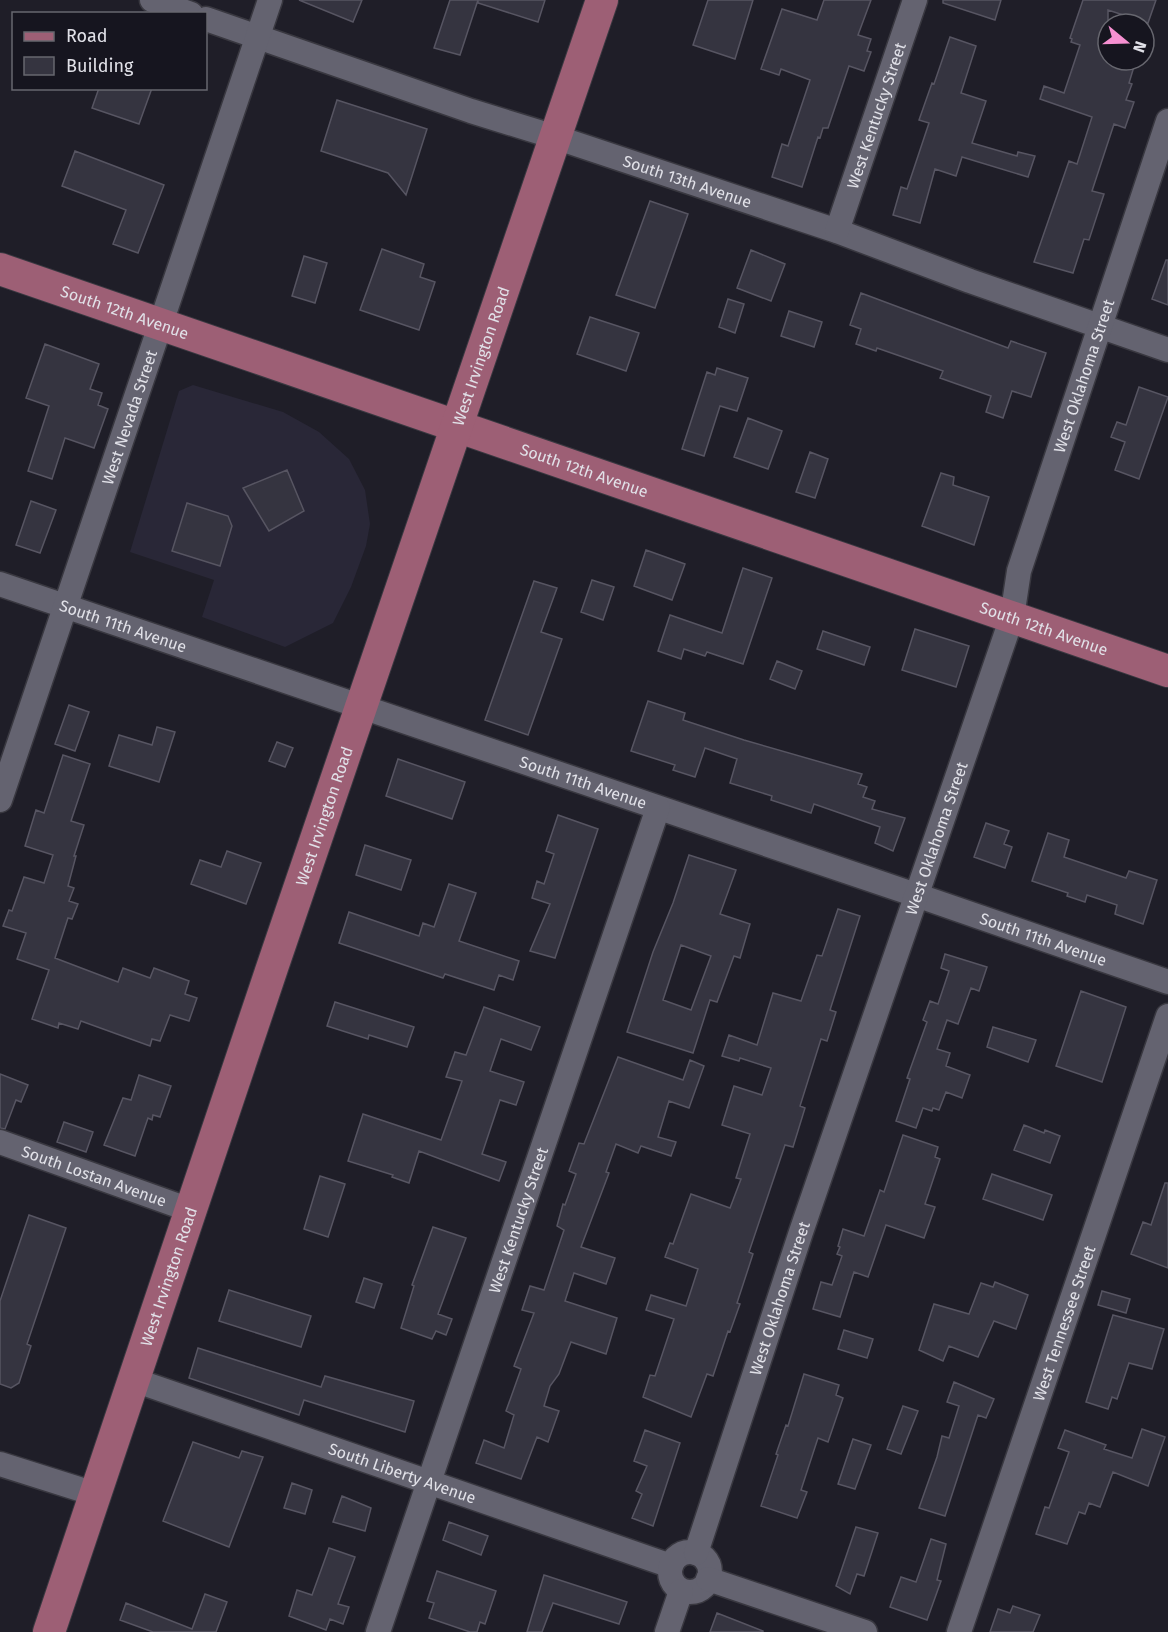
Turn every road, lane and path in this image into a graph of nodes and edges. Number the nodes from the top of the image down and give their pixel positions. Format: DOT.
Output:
graph roads {
  1 [pos="152,0"];
  2 [pos="270,0"];
  3 [pos="602,0"];
  4 [pos="915,0"];
  5 [pos="185,12"];
  6 [pos="207,18"];
  7 [pos="258,37"];
  8 [pos="1168,121"];
  9 [pos="555,136"];
  10 [pos="837,231"];
  11 [pos="0,269"];
  12 [pos="160,324"];
  13 [pos="1100,327"];
  14 [pos="1168,350"];
  15 [pos="457,426"];
  16 [pos="0,584"];
  17 [pos="65,606"];
  18 [pos="1012,618"];
  19 [pos="1168,671"];
  20 [pos="362,706"];
  21 [pos="0,800"];
  22 [pos="658,808"];
  23 [pos="916,895"];
  24 [pos="1168,982"];
  25 [pos="1168,1016"];
  26 [pos="0,1142"];
  27 [pos="190,1210"];
  28 [pos="134,1380"];
  29 [pos="0,1464"];
  30 [pos="429,1483"];
  31 [pos="95,1494"];
  32 [pos="696,1553"];
  33 [pos="671,1566"];
  34 [pos="708,1580"];
  35 [pos="681,1591"];
  36 [pos="49,1632"];
  37 [pos="378,1632"];
  38 [pos="667,1632"];
  39 [pos="865,1632"];
  40 [pos="959,1632"];
  1 -- 5 [label="street"];
  2 -- 7 [label="street, West Nevada Street"];
  3 -- 9 [label="main road, West Irvington Road"];
  4 -- 10 [label="street, West Kentucky Street"];
  6 -- 7 [label="street, South 13th Avenue"];
  7 -- 9 [label="street, South 13th Avenue"];
  7 -- 12 [label="street, West Nevada Street"];
  8 -- 13 [label="street, West Oklahoma Street"];
  9 -- 10 [label="street, South 13th Avenue"];
  9 -- 15 [label="main road, West Irvington Road"];
  10 -- 13 [label="street, South 13th Avenue"];
  11 -- 12 [label="main road, South 12th Avenue"];
  12 -- 15 [label="main road, South 12th Avenue"];
  12 -- 17 [label="street, West Nevada Street"];
  13 -- 14 [label="street, South 13th Avenue"];
  13 -- 18 [label="street, West Oklahoma Street"];
  15 -- 18 [label="main road, South 12th Avenue"];
  15 -- 20 [label="main road, West Irvington Road"];
  16 -- 17 [label="street, South 11th Avenue"];
  17 -- 20 [label="street, South 11th Avenue"];
  17 -- 21 [label="street, West Nevada Street"];
  18 -- 19 [label="main road, South 12th Avenue"];
  18 -- 23 [label="street, West Oklahoma Street"];
  20 -- 22 [label="street, South 11th Avenue"];
  20 -- 27 [label="main road, West Irvington Road"];
  22 -- 23 [label="street, South 11th Avenue"];
  22 -- 30 [label="street, West Kentucky Street"];
  23 -- 24 [label="street, South 11th Avenue"];
  23 -- 32 [label="street, West Oklahoma Street"];
  25 -- 40 [label="street, West Tennessee Street"];
  26 -- 27 [label="street, South Lostan Avenue"];
  27 -- 28 [label="main road, West Irvington Road"];
  28 -- 30 [label="street, South Liberty Avenue"];
  28 -- 31 [label="main road, West Irvington Road"];
  29 -- 31 [label="street"];
  30 -- 33 [label="street, South Liberty Avenue"];
  30 -- 37 [label="street, West Kentucky Street"];
  31 -- 36 [label="main road, West Irvington Road"];
  32 -- 33 [label="street"];
  32 -- 34 [label="street"];
  33 -- 35 [label="street"];
  34 -- 35 [label="street"];
  34 -- 39 [label="street"];
  35 -- 38 [label="street"];
}
